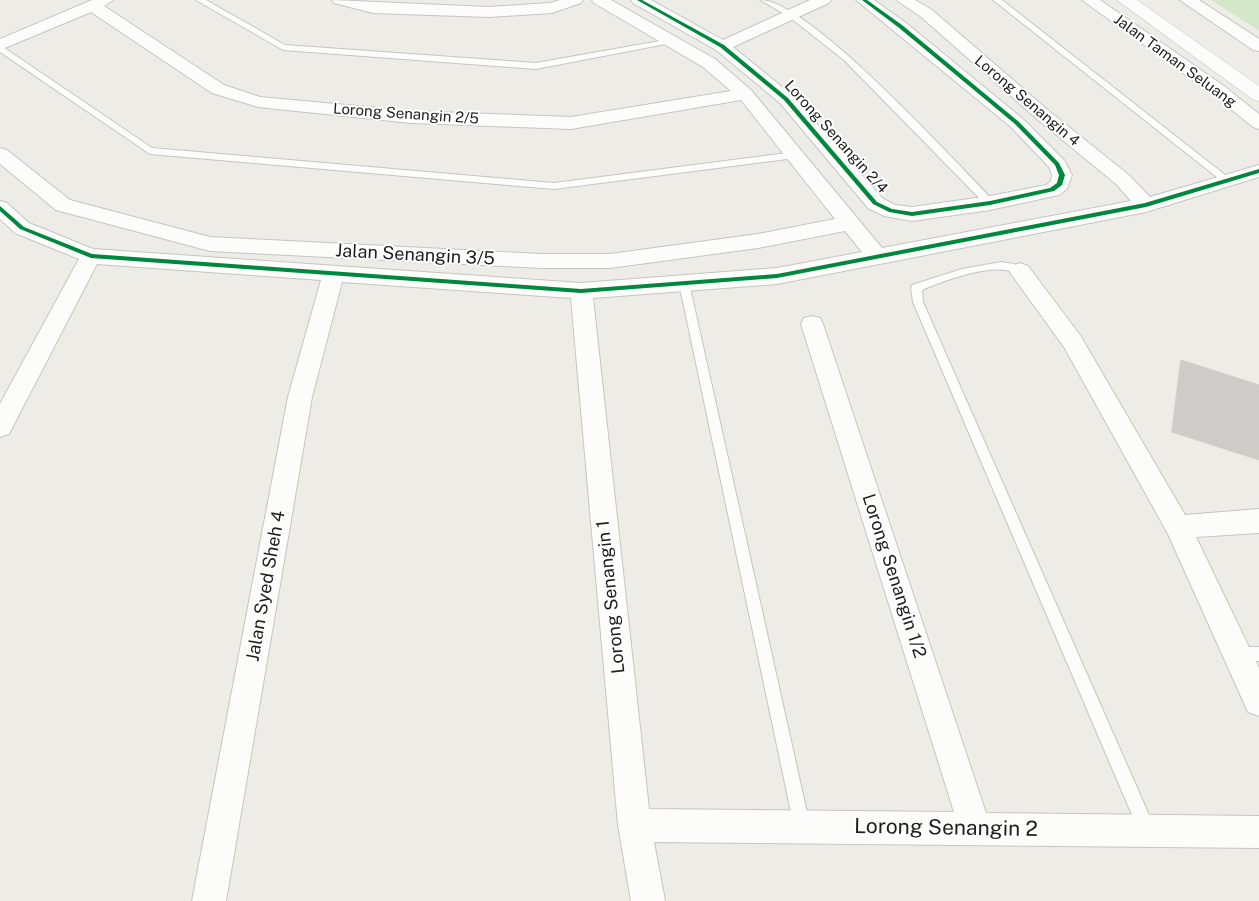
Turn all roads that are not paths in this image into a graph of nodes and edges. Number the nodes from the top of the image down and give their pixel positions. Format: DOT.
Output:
graph roads {
  1 [pos="200,0"];
  2 [pos="340,0"];
  3 [pos="575,0"];
  4 [pos="600,0"];
  5 [pos="639,0"];
  6 [pos="764,0"];
  7 [pos="823,0"];
  8 [pos="864,0"];
  9 [pos="904,0"];
  10 [pos="997,0"];
  11 [pos="1090,0"];
  12 [pos="1126,0"];
  13 [pos="1188,0"];
  14 [pos="98,3"];
  15 [pos="791,14"];
  16 [pos="671,41"];
  17 [pos="0,46"];
  18 [pos="722,46"];
  19 [pos="1259,46"];
  20 [pos="745,94"];
  21 [pos="1259,95"];
  22 [pos="1043,115"];
  23 [pos="1259,123"];
  24 [pos="1017,124"];
  25 [pos="0,154"];
  26 [pos="837,159"];
  27 [pos="800,162"];
  28 [pos="1259,171"];
  29 [pos="1226,180"];
  30 [pos="990,203"];
  31 [pos="1146,206"];
  32 [pos="0,208"];
  33 [pos="849,223"];
  34 [pos="91,256"];
  35 [pos="877,257"];
  36 [pos="1020,271"];
  37 [pos="333,274"];
  38 [pos="684,284"];
  39 [pos="581,291"];
  40 [pos="812,324"];
  41 [pos="0,427"];
  42 [pos="1259,520"];
  43 [pos="1178,527"];
  44 [pos="1248,654"];
  45 [pos="1259,701"];
  46 [pos="634,825"];
  47 [pos="802,827"];
  48 [pos="975,828"];
  49 [pos="1147,830"];
  50 [pos="1259,832"];
  51 [pos="209,901"];
  52 [pos="648,901"];
  1 -- 16 [label="lane"];
  2 -- 3 [label="street"];
  4 -- 16 [label="street"];
  5 -- 18 [label="street, Lorong Senangin 2/4"];
  6 -- 15 [label="lane"];
  7 -- 15 [label="street"];
  8 -- 24 [label="street, Lorong Senangin 2/4"];
  9 -- 22 [label="street, Lorong Senangin 4"];
  10 -- 29 [label="lane"];
  11 -- 23 [label="street, Jalan Taman Seluang"];
  12 -- 21 [label="street"];
  13 -- 19 [label="street"];
  14 -- 17 [label="street"];
  14 -- 20 [label="street, Lorong Senangin 2/5"];
  15 -- 18 [label="street"];
  15 -- 30 [label="lane"];
  16 -- 20 [label="street"];
  17 -- 27 [label="lane"];
  18 -- 26 [label="street, Lorong Senangin 2/4"];
  20 -- 27 [label="street"];
  22 -- 24 [label="street"];
  22 -- 31 [label="street, Lorong Senangin 4"];
  24 -- 30 [label="street, Lorong Senangin 2/4"];
  25 -- 33 [label="street, Jalan Senangin 3/5"];
  26 -- 27 [label="street"];
  26 -- 30 [label="street, Lorong Senangin 2/4"];
  27 -- 33 [label="street"];
  28 -- 29 [label="street"];
  29 -- 31 [label="street"];
  31 -- 35 [label="street"];
  32 -- 34 [label="street"];
  33 -- 35 [label="street"];
  34 -- 37 [label="street"];
  34 -- 41 [label="street"];
  35 -- 38 [label="street"];
  36 -- 43 [label="street"];
  36 -- 49 [label="lane"];
  37 -- 39 [label="street"];
  37 -- 51 [label="street, Jalan Syed Sheh 4"];
  38 -- 39 [label="street"];
  38 -- 47 [label="lane"];
  39 -- 46 [label="street, Lorong Senangin 1"];
  40 -- 48 [label="street, Lorong Senangin 1/2"];
  42 -- 43 [label="street"];
  43 -- 44 [label="street"];
  44 -- 45 [label="street"];
  46 -- 47 [label="street, Lorong Senangin 2"];
  46 -- 52 [label="street, Lorong Senangin 1"];
  47 -- 48 [label="street, Lorong Senangin 2"];
  48 -- 49 [label="street, Lorong Senangin 2"];
  49 -- 50 [label="street, Lorong Senangin 2"];
}
